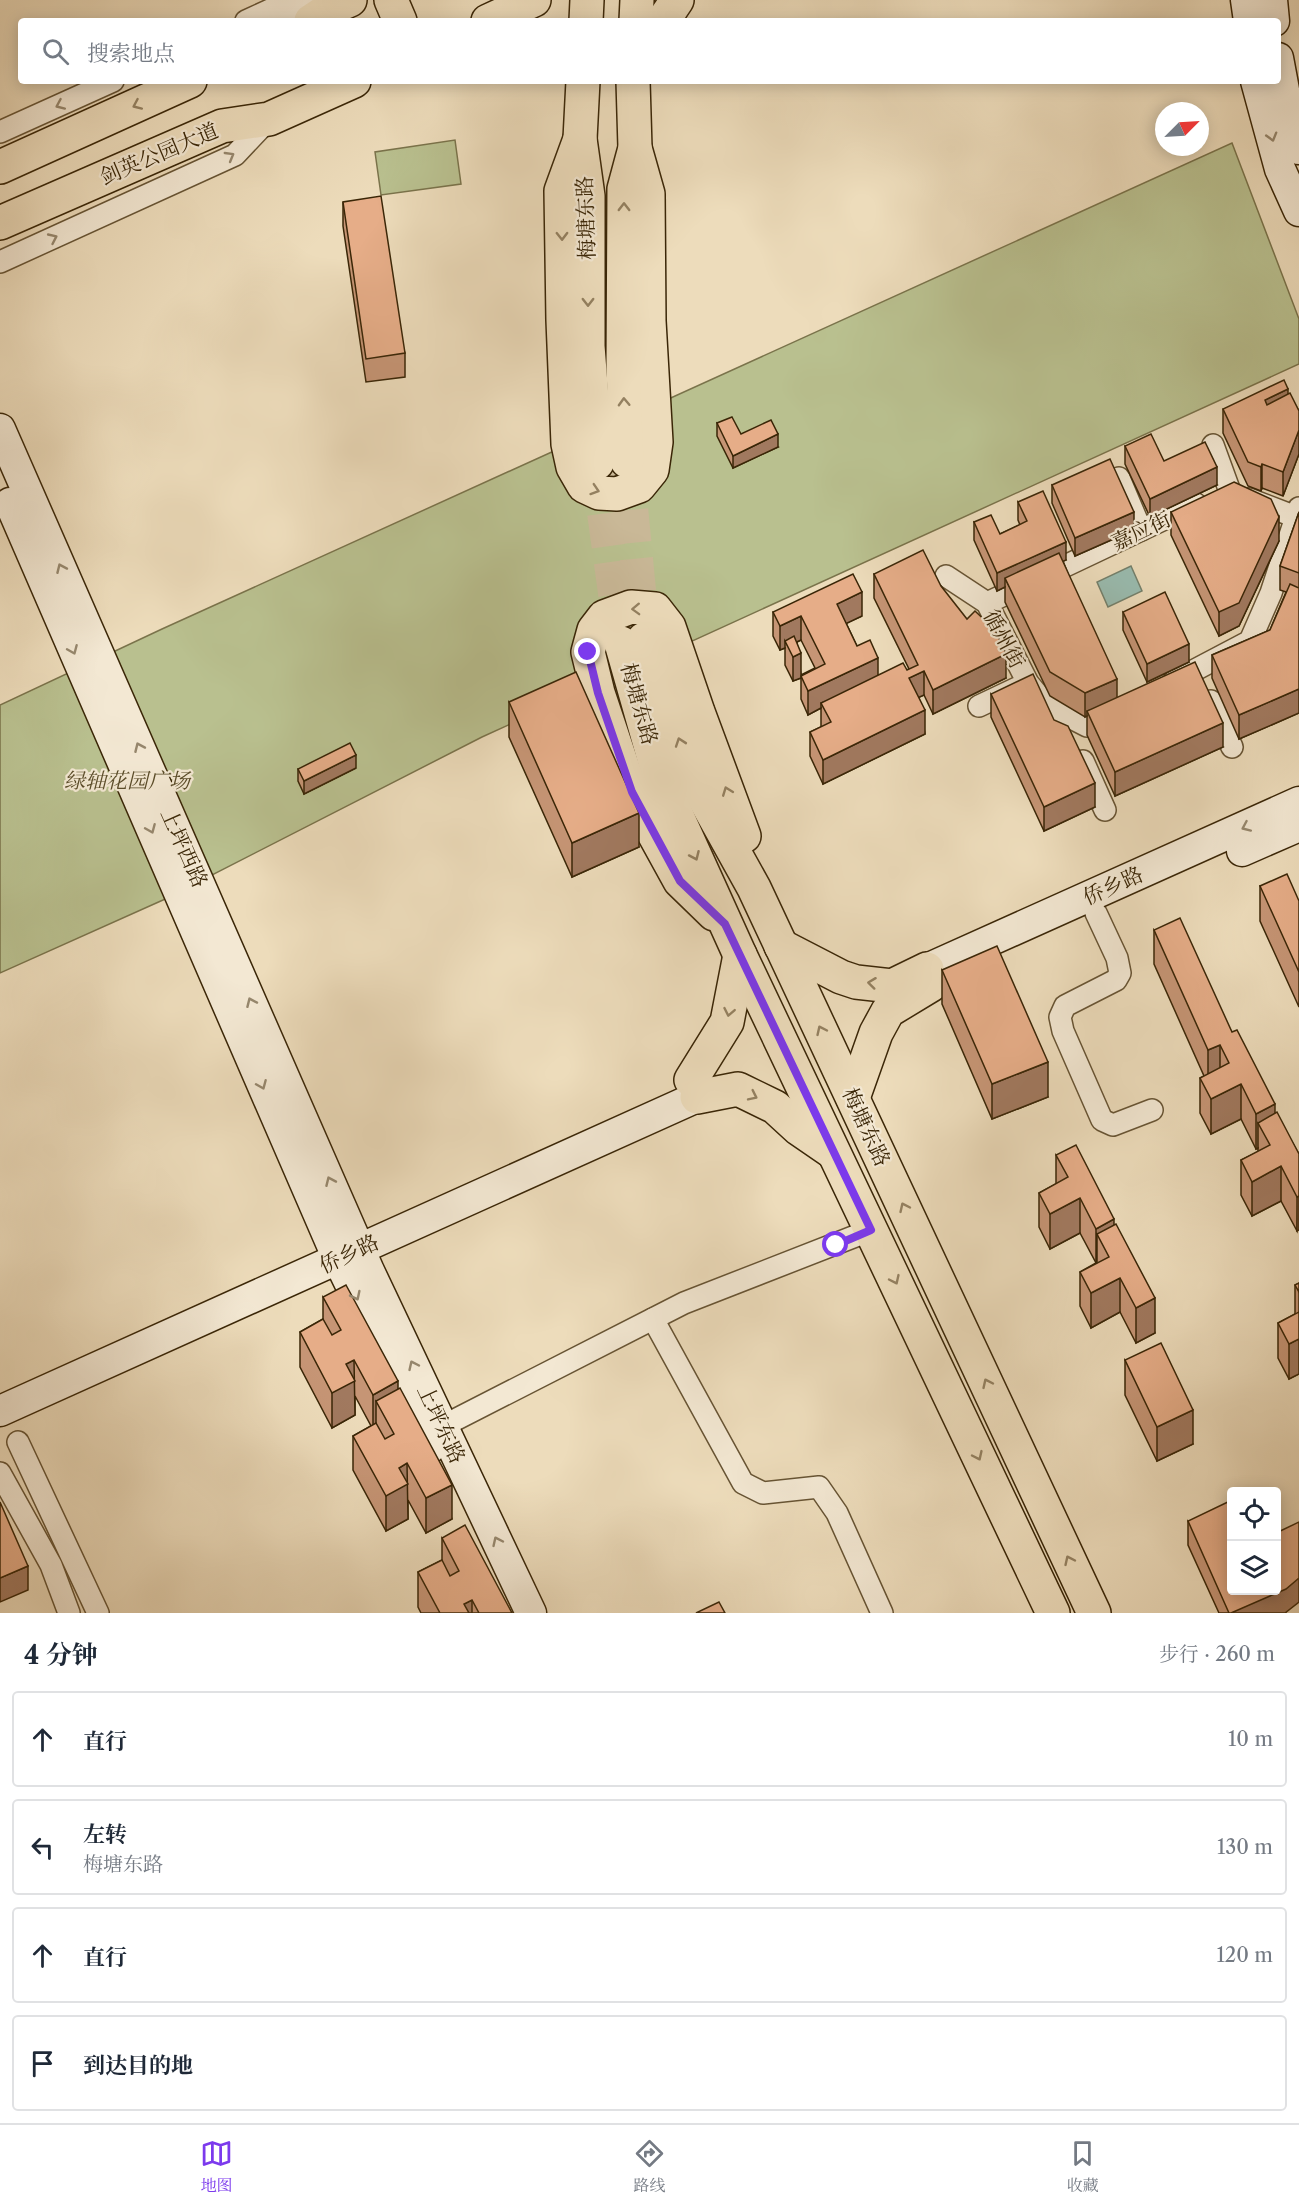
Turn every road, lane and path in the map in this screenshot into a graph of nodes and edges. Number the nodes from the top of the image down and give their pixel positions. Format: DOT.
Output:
graph roads {
  1 [pos="391,0"];
  2 [pos="534,0"];
  3 [pos="587,0"];
  4 [pos="637,0"];
  5 [pos="677,0"];
  6 [pos="1246,0"];
  7 [pos="1272,0"];
  8 [pos="330,10"];
  9 [pos="252,18"];
  10 [pos="399,18"];
  11 [pos="495,18"];
  12 [pos="586,18"];
  13 [pos="636,18"];
  14 [pos="665,18"];
  15 [pos="1249,18"];
  16 [pos="1274,18"];
  17 [pos="1281,74"];
  18 [pos="106,84"];
  19 [pos="183,84"];
  20 [pos="347,84"];
  21 [pos="566,84"];
  22 [pos="633,84"];
  23 [pos="1257,84"];
  24 [pos="582,93"];
  25 [pos="269,119"];
  26 [pos="0,132"];
  27 [pos="580,139"];
  28 [pos="635,148"];
  29 [pos="1299,149"];
  30 [pos="0,167"];
  31 [pos="1299,211"];
  32 [pos="0,223"];
  33 [pos="0,262"];
  34 [pos="0,429"];
  35 [pos="1213,446"];
  36 [pos="1119,478"];
  37 [pos="0,481"];
  38 [pos="1229,489"];
  39 [pos="1297,513"];
  40 [pos="1141,530"];
  41 [pos="1064,540"];
  42 [pos="1075,562"];
  43 [pos="946,576"];
  44 [pos="987,603"];
  45 [pos="1028,683"];
  46 [pos="1204,684"];
  47 [pos="1158,689"];
  48 [pos="1128,705"];
  49 [pos="979,706"];
  50 [pos="1079,731"];
  51 [pos="1232,747"];
  52 [pos="1299,802"];
  53 [pos="1105,810"];
  54 [pos="1299,826"];
  55 [pos="754,888"];
  56 [pos="1096,913"];
  57 [pos="725,924"];
  58 [pos="781,946"];
  59 [pos="740,955"];
  60 [pos="929,977"];
  61 [pos="694,1088"];
  62 [pos="853,1098"];
  63 [pos="1152,1110"];
  64 [pos="834,1154"];
  65 [pos="871,1230"];
  66 [pos="345,1247"];
  67 [pos="653,1319"];
  68 [pos="0,1392"];
  69 [pos="0,1411"];
  70 [pos="447,1424"];
  71 [pos="18,1442"];
  72 [pos="0,1473"];
  73 [pos="69,1613"];
  74 [pos="98,1613"];
  75 [pos="510,1613"];
  76 [pos="531,1613"];
  77 [pos="882,1613"];
  78 [pos="1053,1613"];
  79 [pos="1094,1613"];
  1 -- 10 [label="main road"];
  2 -- 11 [label="main road"];
  3 -- 12 [label="main road"];
  4 -- 13 [label="main road"];
  5 -- 14 [label="main road"];
  6 -- 15 [label="street"];
  7 -- 16 [label="street"];
  8 -- 9 [label="street"];
  17 -- 29 [label="street"];
  18 -- 26 [label="street, one-way"];
  19 -- 30 [label="main road, one-way"];
  20 -- 25 [label="main road, 剑英公园大道"];
  21 -- 24 [label="main road"];
  22 -- 28 [label="main road, 梅塘东路"];
  23 -- 31 [label="street, one-way"];
  24 -- 27 [label="main road, 梅塘东路"];
  25 -- 32 [label="main road, 剑英公园大道"];
  33 -- 25 [label="street, one-way"];
  27 -- 28 [label="main road, 梅塘东路, one-way"];
  27 -- 28 [label="main road, one-way"];
  66 -- 34 [label="street, 上坪西路, one-way"];
  35 -- 38 [label="street"];
  36 -- 40 [label="street"];
  37 -- 66 [label="street, 上坪西路, one-way"];
  38 -- 39 [label="street"];
  38 -- 40 [label="street, 嘉应街"];
  39 -- 47 [label="street"];
  40 -- 42 [label="street, 嘉应街"];
  41 -- 42 [label="street"];
  42 -- 44 [label="street, 嘉应街"];
  43 -- 44 [label="street, 循州街"];
  44 -- 45 [label="street, 循州街"];
  45 -- 49 [label="street"];
  45 -- 50 [label="street, 循州街"];
  46 -- 51 [label="street"];
  48 -- 50 [label="street"];
  50 -- 53 [label="street"];
  52 -- 60 [label="street, 侨乡路, one-way"];
  54 -- 56 [label="street, 侨乡路"];
  55 -- 57 [label="main road, 梅塘东路, one-way"];
  55 -- 57 [label="main road, one-way"];
  55 -- 58 [label="main road, 梅塘东路"];
  56 -- 60 [label="street, 侨乡路"];
  56 -- 63 [label="street"];
  57 -- 59 [label="main road, 梅塘东路"];
  60 -- 58 [label="main road, one-way"];
  62 -- 58 [label="main road, 梅塘东路, one-way"];
  59 -- 61 [label="main road, one-way"];
  59 -- 64 [label="main road, 梅塘东路"];
  60 -- 62 [label="main road"];
  61 -- 64 [label="main road, one-way"];
  61 -- 66 [label="street, 侨乡路"];
  79 -- 62 [label="main road, 梅塘东路, one-way"];
  64 -- 65 [label="main road, 梅塘东路"];
  65 -- 67 [label="street"];
  65 -- 78 [label="main road, 梅塘东路, one-way"];
  66 -- 68 [label="street, 侨乡路"];
  66 -- 69 [label="street, 侨乡路"];
  66 -- 75 [label="street, 上坪东路, one-way"];
  76 -- 66 [label="street, 上坪东路, one-way"];
  67 -- 70 [label="street"];
  67 -- 77 [label="street"];
  71 -- 74 [label="street"];
  72 -- 73 [label="street"];
}
